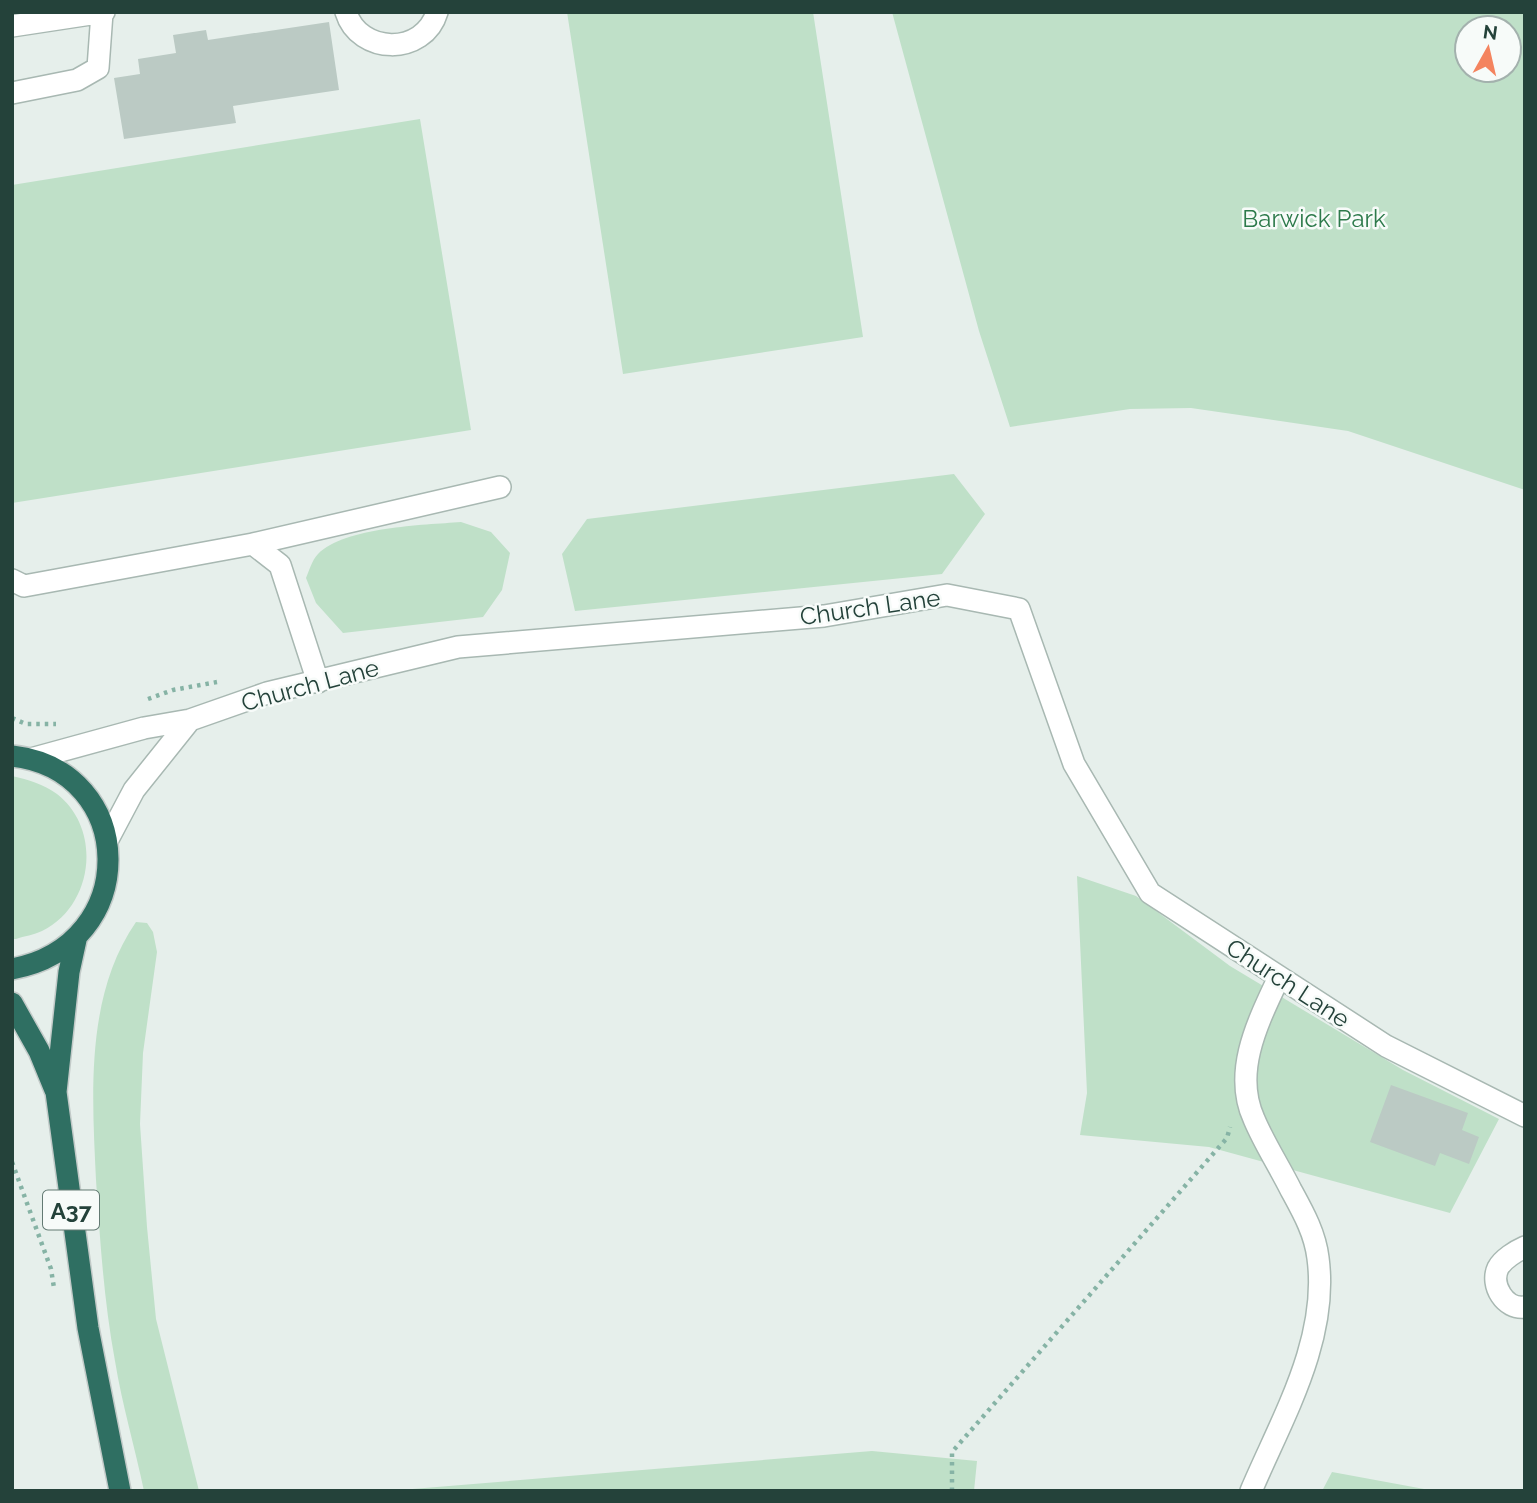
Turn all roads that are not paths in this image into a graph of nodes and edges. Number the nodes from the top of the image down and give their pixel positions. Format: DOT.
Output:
graph roads {
  1 [pos="103,12"];
  2 [pos="346,12"];
  3 [pos="437,12"];
  4 [pos="12,26"];
  5 [pos="12,93"];
  6 [pos="500,487"];
  7 [pos="253,544"];
  8 [pos="12,580"];
  9 [pos="318,682"];
  10 [pos="190,720"];
  11 [pos="22,757"];
  12 [pos="107,841"];
  13 [pos="76,940"];
  14 [pos="12,969"];
  15 [pos="1279,977"];
  16 [pos="12,1003"];
  17 [pos="56,1092"];
  18 [pos="1525,1116"];
  19 [pos="1525,1247"];
  20 [pos="1525,1307"];
  21 [pos="120,1491"];
  22 [pos="1251,1491"];
  1 -- 4 [label="street"];
  1 -- 5 [label="street"];
  2 -- 3 [label="street"];
  6 -- 7 [label="street"];
  7 -- 8 [label="street"];
  7 -- 9 [label="street"];
  9 -- 10 [label="street, Church Lane"];
  9 -- 15 [label="street, Church Lane"];
  10 -- 11 [label="street, Church Lane"];
  10 -- 12 [label="street"];
  11 -- 12 [label="highway"];
  12 -- 13 [label="highway"];
  13 -- 14 [label="highway"];
  13 -- 17 [label="highway, A37"];
  15 -- 18 [label="street, Church Lane"];
  15 -- 22 [label="street"];
  16 -- 17 [label="highway, A37"];
  17 -- 21 [label="highway, A37"];
  19 -- 20 [label="street"];
}
